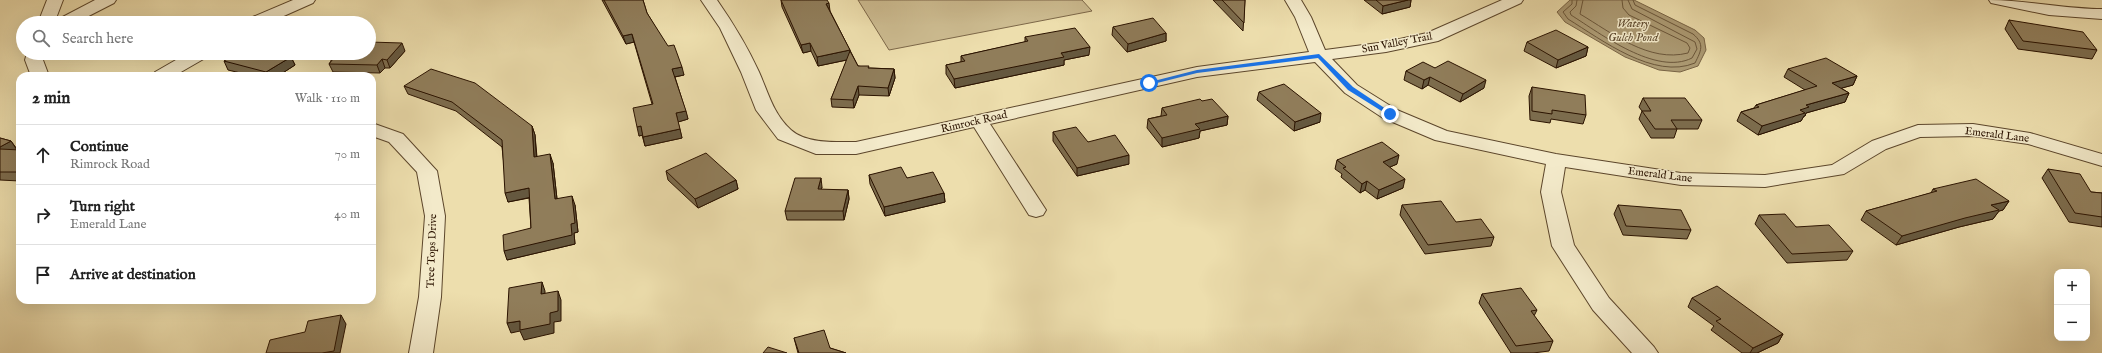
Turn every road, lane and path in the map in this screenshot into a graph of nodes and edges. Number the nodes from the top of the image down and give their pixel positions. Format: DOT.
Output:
graph roads {
  1 [pos="55,0"];
  2 [pos="108,0"];
  3 [pos="307,0"];
  4 [pos="708,0"];
  5 [pos="1293,0"];
  6 [pos="1515,0"];
  7 [pos="1997,0"];
  8 [pos="2102,14"];
  9 [pos="49,16"];
  10 [pos="76,16"];
  11 [pos="270,16"];
  12 [pos="1319,56"];
  13 [pos="34,60"];
  14 [pos="188,60"];
  15 [pos="38,72"];
  16 [pos="168,72"];
  17 [pos="979,121"];
  18 [pos="376,130"];
  19 [pos="1556,160"];
  20 [pos="2102,160"];
  21 [pos="1036,210"];
  22 [pos="421,353"];
  23 [pos="1646,353"];
  1 -- 9 [label="street"];
  2 -- 10 [label="street"];
  3 -- 11 [label="street"];
  4 -- 17 [label="street, Rimrock Road"];
  5 -- 12 [label="street, Emerald Lane"];
  6 -- 12 [label="street, Sun Valley Trail"];
  7 -- 8 [label="street"];
  12 -- 17 [label="street, Rimrock Road"];
  12 -- 19 [label="street, Emerald Lane"];
  13 -- 15 [label="street"];
  14 -- 16 [label="street"];
  17 -- 21 [label="street"];
  18 -- 22 [label="street, Tree Tops Drive"];
  19 -- 20 [label="street, Emerald Lane"];
  19 -- 23 [label="street"];
}
